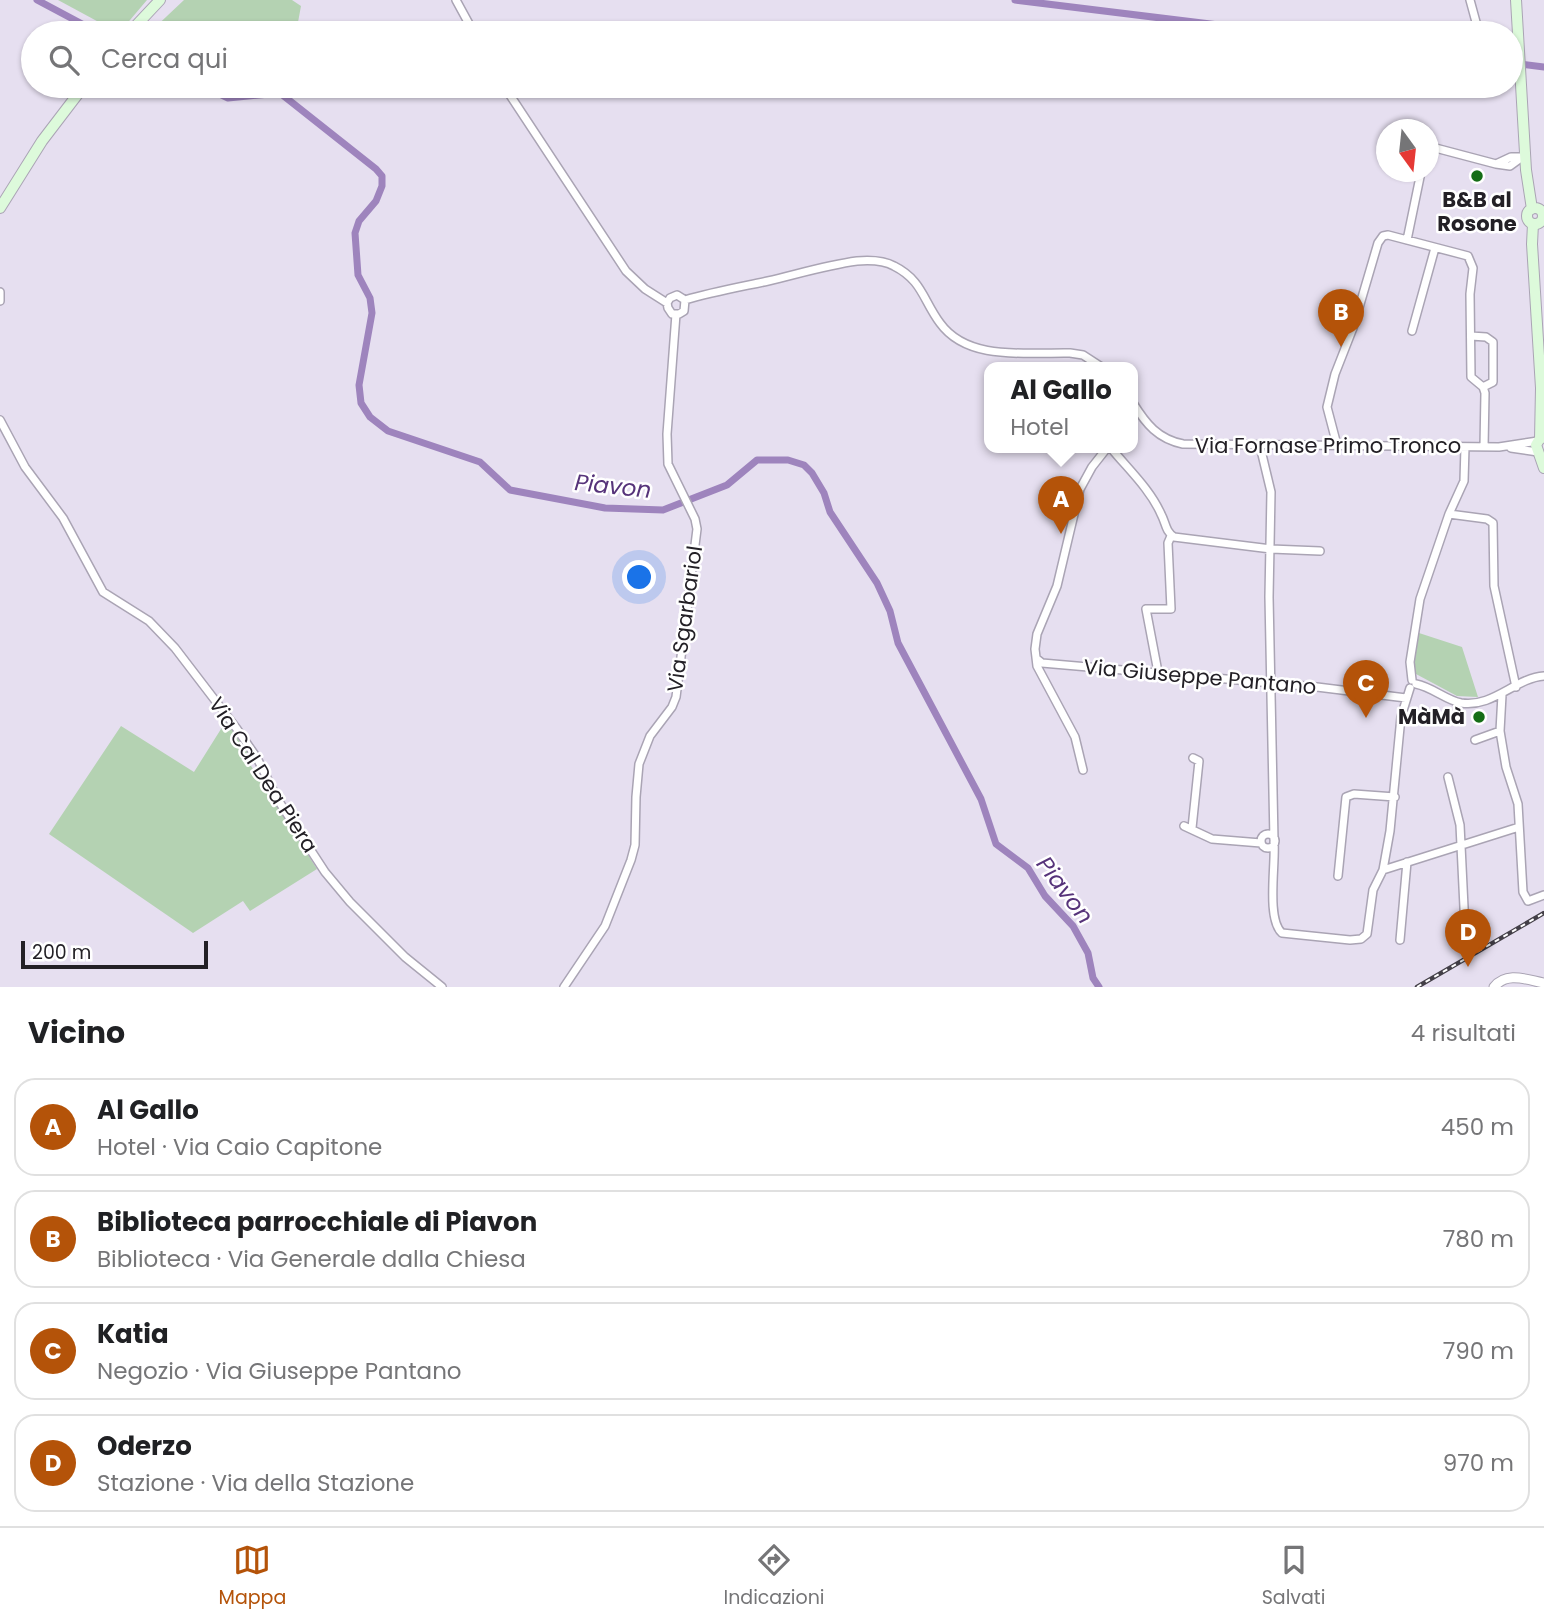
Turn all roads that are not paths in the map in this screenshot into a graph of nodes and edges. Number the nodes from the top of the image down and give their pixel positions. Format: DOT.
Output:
graph roads {
  1 [pos="160,0"];
  2 [pos="456,0"];
  3 [pos="1470,0"];
  4 [pos="1516,0"];
  5 [pos="140,21"];
  6 [pos="467,21"];
  7 [pos="1476,21"];
  8 [pos="1516,21"];
  9 [pos="75,98"];
  10 [pos="512,98"];
  11 [pos="1522,98"];
  12 [pos="1439,149"];
  13 [pos="1523,158"];
  14 [pos="1419,182"];
  15 [pos="1,203"];
  16 [pos="1532,209"];
  17 [pos="1544,213"];
  18 [pos="1533,224"];
  19 [pos="1407,240"];
  20 [pos="1435,248"];
  21 [pos="0,292"];
  22 [pos="0,300"];
  23 [pos="685,300"];
  24 [pos="667,303"];
  25 [pos="676,314"];
  26 [pos="1412,331"];
  27 [pos="1471,336"];
  28 [pos="1094,362"];
  29 [pos="1483,387"];
  30 [pos="1541,388"];
  31 [pos="1544,403"];
  32 [pos="1138,417"];
  33 [pos="0,420"];
  34 [pos="1337,445"];
  35 [pos="1260,446"];
  36 [pos="1541,446"];
  37 [pos="1465,447"];
  38 [pos="1484,447"];
  39 [pos="1105,453"];
  40 [pos="1113,453"];
  41 [pos="1544,468"];
  42 [pos="1450,514"];
  43 [pos="1171,536"];
  44 [pos="1270,549"];
  45 [pos="1320,551"];
  46 [pos="1037,659"];
  47 [pos="1158,672"];
  48 [pos="1544,677"];
  49 [pos="1272,683"];
  50 [pos="1412,684"];
  51 [pos="1516,687"];
  52 [pos="1502,695"];
  53 [pos="1406,698"];
  54 [pos="1500,731"];
  55 [pos="1475,740"];
  56 [pos="1193,758"];
  57 [pos="1083,770"];
  58 [pos="1448,777"];
  59 [pos="1395,797"];
  60 [pos="1519,827"];
  61 [pos="1268,840"];
  62 [pos="1461,844"];
  63 [pos="1407,862"];
  64 [pos="1383,870"];
  65 [pos="1338,876"];
  66 [pos="1544,895"];
  67 [pos="1467,933"];
  68 [pos="1400,940"];
  69 [pos="1544,983"];
  70 [pos="442,987"];
  71 [pos="564,987"];
  72 [pos="1494,987"];
  1 -- 5 [label="main road"];
  2 -- 6 [label="street"];
  3 -- 7 [label="street"];
  4 -- 8 [label="main road"];
  9 -- 15 [label="main road"];
  10 -- 24 [label="street"];
  11 -- 13 [label="main road"];
  12 -- 13 [label="street"];
  13 -- 16 [label="main road"];
  14 -- 19 [label="street"];
  16 -- 17 [label="main road"];
  16 -- 18 [label="main road"];
  17 -- 18 [label="main road"];
  18 -- 30 [label="main road"];
  19 -- 20 [label="street"];
  19 -- 34 [label="street"];
  20 -- 26 [label="street"];
  20 -- 27 [label="street"];
  21 -- 22 [label="street"];
  23 -- 24 [label="street"];
  23 -- 25 [label="street, Via Sgarbariol"];
  23 -- 28 [label="street"];
  24 -- 25 [label="street"];
  25 -- 71 [label="street, Via Sgarbariol"];
  27 -- 29 [label="street"];
  27 -- 29 [label="street"];
  29 -- 38 [label="street"];
  30 -- 31 [label="main road"];
  30 -- 36 [label="main road"];
  32 -- 35 [label="street, Via Fornase Primo Tronco"];
  33 -- 70 [label="street, Via Cal Dea Piera"];
  34 -- 35 [label="street, Via Fornase Primo Tronco"];
  34 -- 37 [label="street, Via Fornase Primo Tronco"];
  35 -- 44 [label="street"];
  36 -- 38 [label="street, Via Fornase Primo Tronco"];
  36 -- 41 [label="main road"];
  37 -- 38 [label="street, Via Fornase Primo Tronco"];
  37 -- 42 [label="street"];
  39 -- 46 [label="street"];
  40 -- 43 [label="street"];
  42 -- 50 [label="street"];
  42 -- 51 [label="street"];
  43 -- 44 [label="street"];
  43 -- 47 [label="street"];
  44 -- 45 [label="street"];
  44 -- 49 [label="street"];
  46 -- 47 [label="street, Via Giuseppe Pantano"];
  46 -- 57 [label="street"];
  47 -- 49 [label="street, Via Giuseppe Pantano"];
  48 -- 51 [label="street"];
  49 -- 53 [label="street, Via Giuseppe Pantano"];
  49 -- 61 [label="street"];
  50 -- 52 [label="street"];
  50 -- 53 [label="street"];
  51 -- 52 [label="street"];
  52 -- 54 [label="street"];
  53 -- 59 [label="street"];
  54 -- 55 [label="street"];
  54 -- 60 [label="street"];
  56 -- 61 [label="street"];
  58 -- 62 [label="street"];
  59 -- 64 [label="street"];
  59 -- 65 [label="street"];
  60 -- 62 [label="street"];
  60 -- 66 [label="street"];
  61 -- 64 [label="street"];
  62 -- 63 [label="street"];
  62 -- 67 [label="street"];
  63 -- 64 [label="street"];
  63 -- 68 [label="street"];
  69 -- 72 [label="street"];
}
